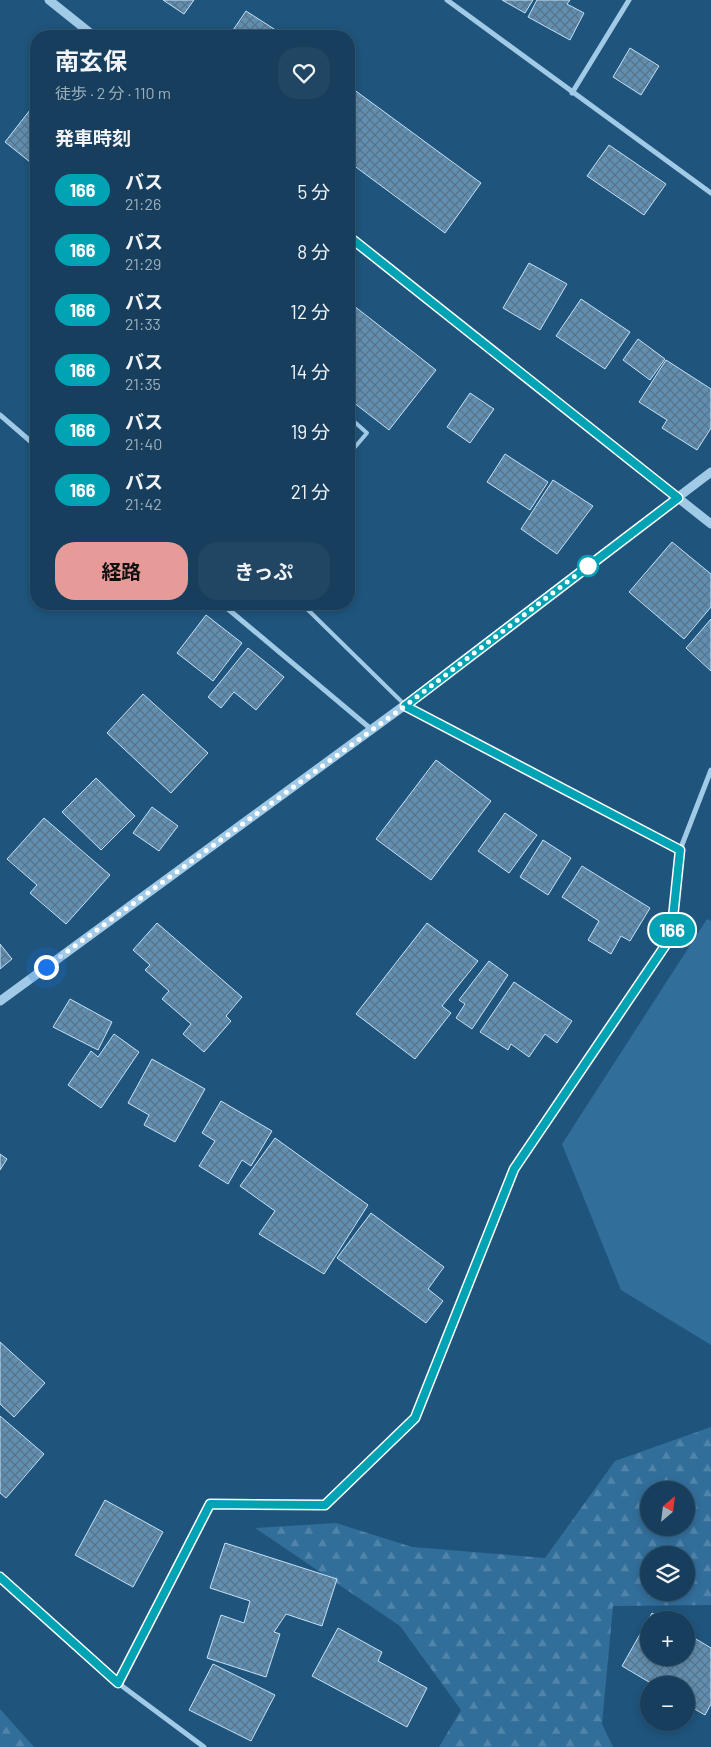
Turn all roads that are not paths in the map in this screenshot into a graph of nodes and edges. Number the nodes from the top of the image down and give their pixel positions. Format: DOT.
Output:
graph roads {
  1 [pos="48,0"];
  2 [pos="447,0"];
  3 [pos="629,0"];
  4 [pos="86,30"];
  5 [pos="572,93"];
  6 [pos="711,193"];
  7 [pos="355,243"];
  8 [pos="0,415"];
  9 [pos="355,422"];
  10 [pos="30,441"];
  11 [pos="355,447"];
  12 [pos="711,472"];
  13 [pos="678,498"];
  14 [pos="711,524"];
  15 [pos="229,610"];
  16 [pos="308,610"];
  17 [pos="405,706"];
  18 [pos="371,729"];
  19 [pos="711,770"];
  20 [pos="680,850"];
  21 [pos="0,1002"];
  22 [pos="0,1577"];
  23 [pos="118,1683"];
  24 [pos="204,1747"];
  1 -- 4 [label="street"];
  2 -- 5 [label="street"];
  3 -- 5 [label="street"];
  5 -- 6 [label="street"];
  7 -- 13 [label="street"];
  8 -- 10 [label="street"];
  9 -- 11 [label="lane"];
  12 -- 13 [label="street"];
  13 -- 14 [label="street"];
  13 -- 17 [label="street"];
  15 -- 18 [label="street"];
  16 -- 17 [label="lane"];
  17 -- 18 [label="street"];
  17 -- 20 [label="street"];
  18 -- 21 [label="street"];
  19 -- 20 [label="street"];
  20 -- 23 [label="street"];
  22 -- 23 [label="street"];
  23 -- 24 [label="street"];
}
